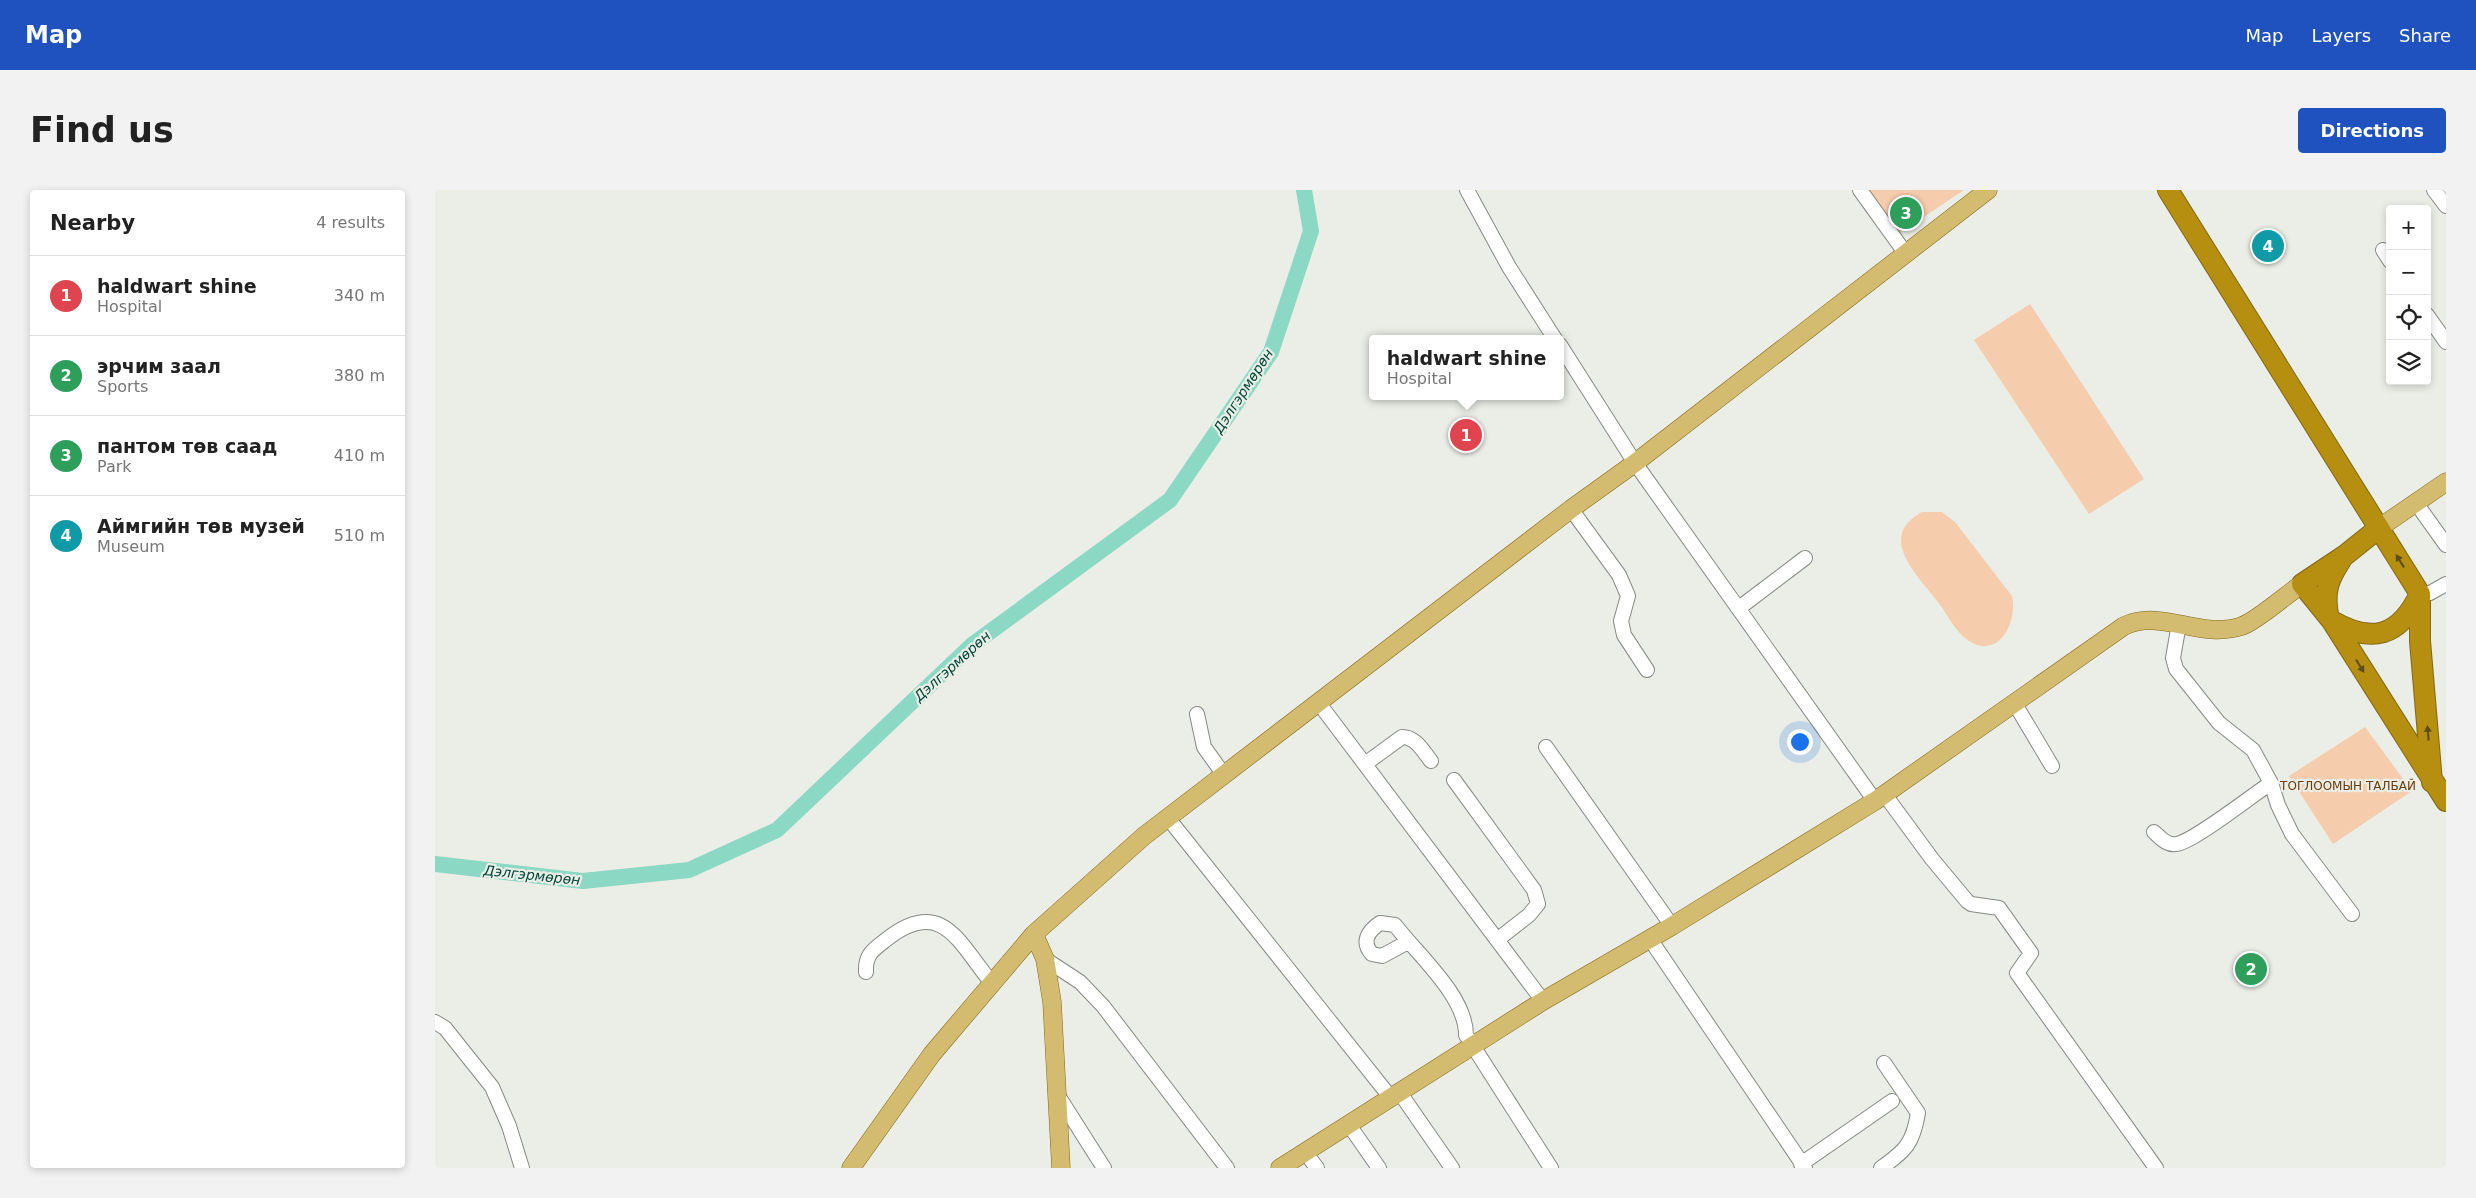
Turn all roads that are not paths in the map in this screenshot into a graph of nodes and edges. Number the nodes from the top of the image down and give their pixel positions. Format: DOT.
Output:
graph roads {
  1 [pos="1467,190"];
  2 [pos="1860,190"];
  3 [pos="1988,190"];
  4 [pos="2168,190"];
  5 [pos="2434,190"];
  6 [pos="2446,206"];
  7 [pos="1906,254"];
  8 [pos="2431,321"];
  9 [pos="1552,335"];
  10 [pos="2446,342"];
  11 [pos="1564,352"];
  12 [pos="1635,463"];
  13 [pos="2446,482"];
  14 [pos="2417,503"];
  15 [pos="1571,509"];
  16 [pos="2379,528"];
  17 [pos="2446,545"];
  18 [pos="2344,556"];
  19 [pos="1805,558"];
  20 [pos="2303,584"];
  21 [pos="2446,584"];
  22 [pos="2420,594"];
  23 [pos="1739,608"];
  24 [pos="2330,618"];
  25 [pos="2179,624"];
  26 [pos="1647,670"];
  27 [pos="1318,702"];
  28 [pos="2015,704"];
  29 [pos="1197,714"];
  30 [pos="1546,747"];
  31 [pos="1431,761"];
  32 [pos="1365,764"];
  33 [pos="2052,766"];
  34 [pos="1224,775"];
  35 [pos="1454,780"];
  36 [pos="2432,782"];
  37 [pos="2271,783"];
  38 [pos="1880,798"];
  39 [pos="2446,801"];
  40 [pos="1168,818"];
  41 [pos="2154,832"];
  42 [pos="2352,914"];
  43 [pos="1672,926"];
  44 [pos="1034,934"];
  45 [pos="1650,939"];
  46 [pos="1497,940"];
  47 [pos="1408,942"];
  48 [pos="1045,960"];
  49 [pos="866,972"];
  50 [pos="991,982"];
  51 [pos="1543,1001"];
  52 [pos="435,1022"];
  53 [pos="1474,1047"];
  54 [pos="1884,1063"];
  55 [pos="1055,1092"];
  56 [pos="1395,1096"];
  57 [pos="1892,1101"];
  58 [pos="1349,1125"];
  59 [pos="1305,1152"];
  60 [pos="1803,1166"];
  61 [pos="522,1168"];
  62 [pos="851,1168"];
  63 [pos="1061,1168"];
  64 [pos="1104,1168"];
  65 [pos="1227,1168"];
  66 [pos="1280,1168"];
  67 [pos="1317,1168"];
  68 [pos="1379,1168"];
  69 [pos="1452,1168"];
  70 [pos="1551,1168"];
  71 [pos="1881,1168"];
  72 [pos="2155,1168"];
  1 -- 9 [label="street"];
  2 -- 7 [label="street"];
  3 -- 7 [label="main road"];
  4 -- 16 [label="highway"];
  5 -- 6 [label="street"];
  7 -- 12 [label="main road"];
  8 -- 10 [label="street"];
  11 -- 12 [label="street"];
  12 -- 15 [label="main road"];
  12 -- 23 [label="street"];
  13 -- 14 [label="main road"];
  14 -- 16 [label="main road"];
  14 -- 17 [label="street"];
  15 -- 26 [label="street"];
  15 -- 27 [label="main road"];
  16 -- 18 [label="highway"];
  22 -- 16 [label="highway, one-way"];
  18 -- 20 [label="highway"];
  18 -- 24 [label="highway"];
  19 -- 23 [label="street"];
  20 -- 24 [label="highway"];
  20 -- 25 [label="main road"];
  21 -- 22 [label="street"];
  22 -- 24 [label="highway"];
  36 -- 22 [label="highway, one-way"];
  23 -- 38 [label="street"];
  24 -- 36 [label="highway, one-way"];
  25 -- 28 [label="main road"];
  25 -- 37 [label="street"];
  27 -- 32 [label="street"];
  27 -- 34 [label="main road"];
  28 -- 33 [label="street"];
  28 -- 38 [label="main road"];
  29 -- 34 [label="street"];
  30 -- 43 [label="street"];
  31 -- 32 [label="street"];
  32 -- 46 [label="street"];
  34 -- 40 [label="main road"];
  35 -- 46 [label="street"];
  36 -- 39 [label="highway"];
  37 -- 41 [label="street"];
  37 -- 42 [label="street"];
  38 -- 43 [label="main road"];
  38 -- 72 [label="street"];
  40 -- 44 [label="main road"];
  40 -- 56 [label="street"];
  43 -- 45 [label="main road"];
  44 -- 48 [label="main road"];
  44 -- 50 [label="main road"];
  45 -- 51 [label="main road"];
  45 -- 60 [label="street"];
  46 -- 51 [label="street"];
  47 -- 53 [label="street"];
  48 -- 55 [label="main road"];
  48 -- 65 [label="street"];
  49 -- 50 [label="street"];
  50 -- 62 [label="main road"];
  51 -- 53 [label="main road"];
  52 -- 61 [label="street"];
  53 -- 56 [label="main road"];
  53 -- 70 [label="street"];
  54 -- 71 [label="street"];
  55 -- 63 [label="main road"];
  55 -- 64 [label="street"];
  56 -- 58 [label="main road"];
  56 -- 69 [label="street"];
  57 -- 60 [label="street"];
  58 -- 59 [label="main road"];
  58 -- 68 [label="street"];
  59 -- 66 [label="main road"];
  59 -- 67 [label="street"];
}
